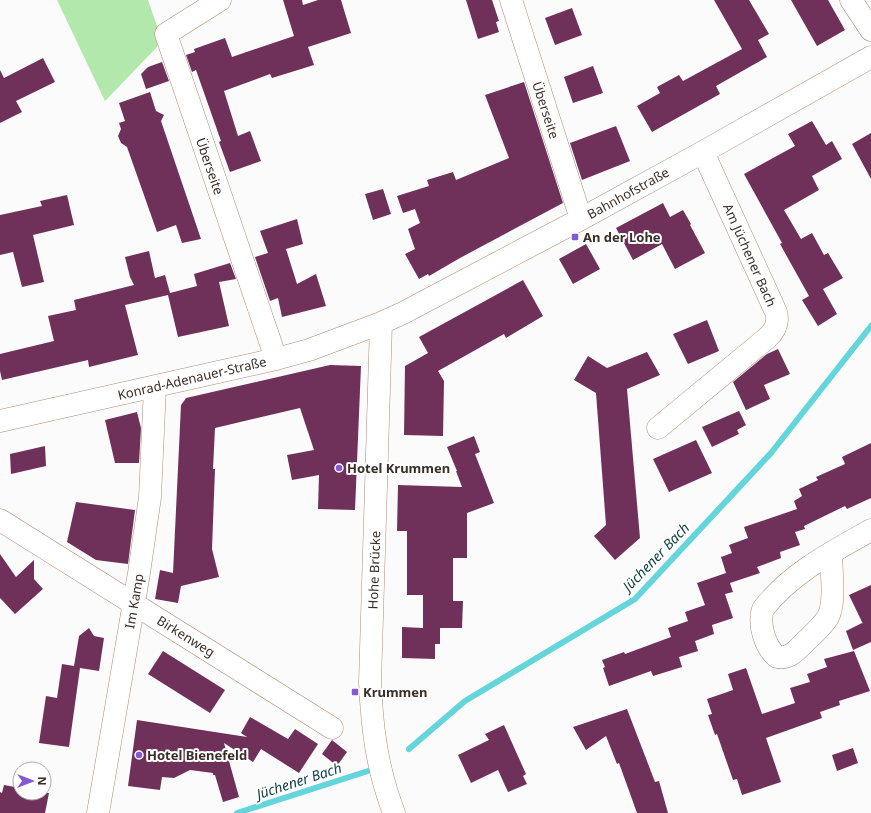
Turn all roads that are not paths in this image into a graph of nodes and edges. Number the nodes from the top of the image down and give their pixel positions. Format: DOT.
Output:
graph roads {
  1 [pos="220,0"];
  2 [pos="511,0"];
  3 [pos="852,0"];
  4 [pos="871,30"];
  5 [pos="871,57"];
  6 [pos="703,152"];
  7 [pos="580,219"];
  8 [pos="381,323"];
  9 [pos="276,359"];
  10 [pos="155,387"];
  11 [pos="0,421"];
  12 [pos="658,428"];
  13 [pos="0,520"];
  14 [pos="871,530"];
  15 [pos="831,553"];
  16 [pos="133,603"];
  17 [pos="332,728"];
  18 [pos="98,813"];
  19 [pos="394,813"];
  1 -- 9 [label="street, Überseite"];
  2 -- 7 [label="street, Überseite"];
  3 -- 4 [label="street"];
  5 -- 6 [label="street, Bahnhofstraße"];
  6 -- 7 [label="street, Bahnhofstraße"];
  6 -- 12 [label="street, Am Jüchener Bach"];
  7 -- 8 [label="street, Bahnhofstraße"];
  8 -- 9 [label="street, Konrad-Adenauer-Straße"];
  8 -- 19 [label="street, Hohe Brücke"];
  9 -- 10 [label="street, Konrad-Adenauer-Straße"];
  10 -- 11 [label="street, Konrad-Adenauer-Straße"];
  10 -- 16 [label="street, Im Kamp"];
  13 -- 16 [label="street, Birkenweg"];
  14 -- 15 [label="street"];
  16 -- 17 [label="street, Birkenweg"];
  16 -- 18 [label="street, Im Kamp"];
}
